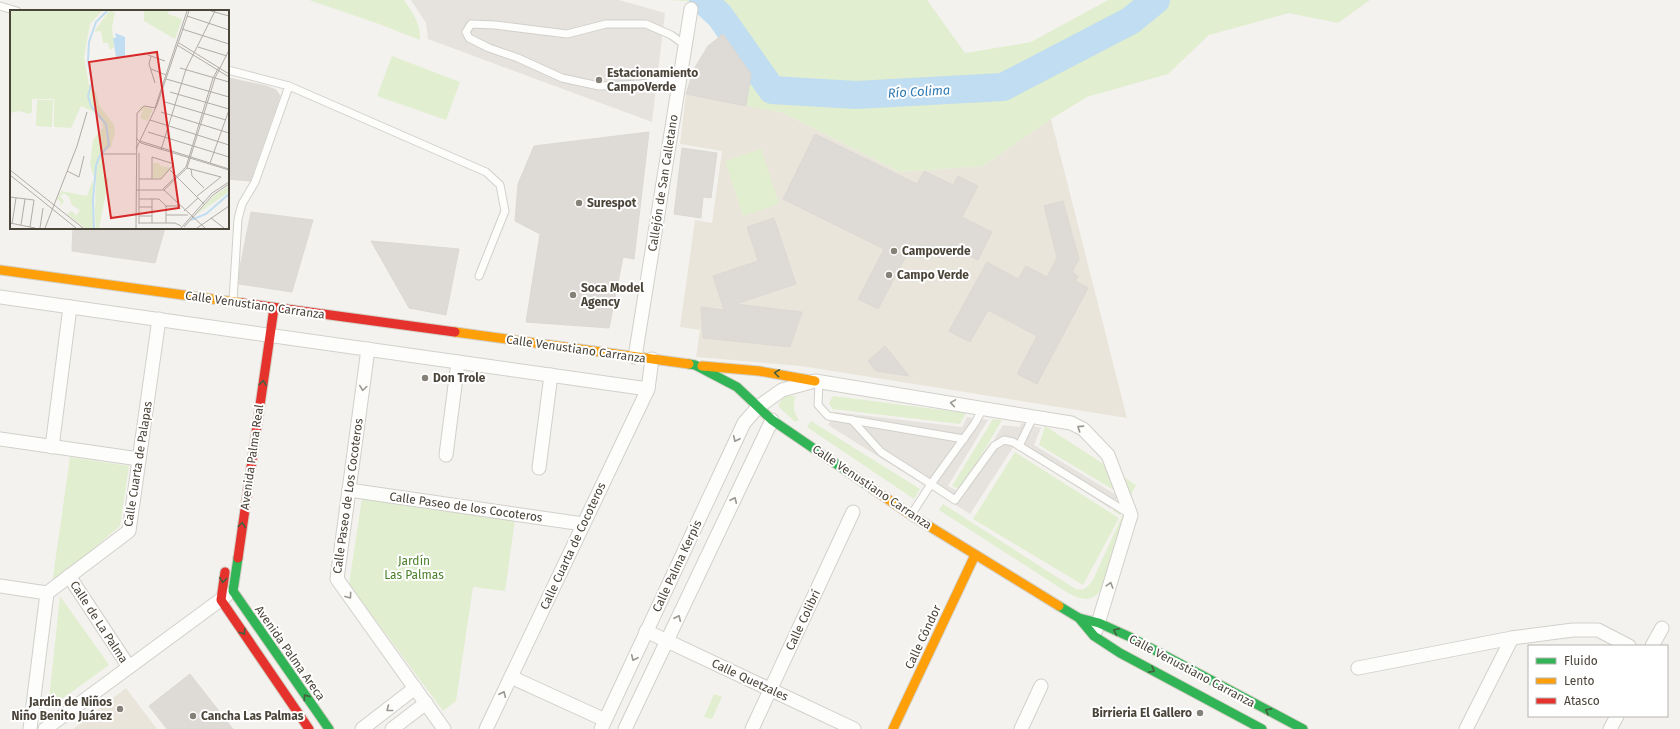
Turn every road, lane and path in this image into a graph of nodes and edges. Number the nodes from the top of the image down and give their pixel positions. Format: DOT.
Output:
graph roads {
  1 [pos="0,6"];
  2 [pos="691,9"];
  3 [pos="14,10"];
  4 [pos="685,45"];
  5 [pos="229,70"];
  6 [pos="679,80"];
  7 [pos="289,86"];
  8 [pos="0,270"];
  9 [pos="479,276"];
  10 [pos="0,297"];
  11 [pos="233,302"];
  12 [pos="70,307"];
  13 [pos="274,308"];
  14 [pos="158,319"];
  15 [pos="261,334"];
  16 [pos="368,349"];
  17 [pos="635,357"];
  18 [pos="652,360"];
  19 [pos="458,362"];
  20 [pos="695,365"];
  21 [pos="550,375"];
  22 [pos="817,381"];
  23 [pos="648,389"];
  24 [pos="758,407"];
  25 [pos="983,408"];
  26 [pos="1033,417"];
  27 [pos="772,420"];
  28 [pos="852,420"];
  29 [pos="0,439"];
  30 [pos="964,439"];
  31 [pos="1018,446"];
  32 [pos="52,447"];
  33 [pos="446,455"];
  34 [pos="139,459"];
  35 [pos="539,468"];
  36 [pos="931,484"];
  37 [pos="349,490"];
  38 [pos="853,512"];
  39 [pos="911,515"];
  40 [pos="1131,515"];
  41 [pos="583,524"];
  42 [pos="975,555"];
  43 [pos="226,561"];
  44 [pos="69,576"];
  45 [pos="0,586"];
  46 [pos="233,592"];
  47 [pos="47,593"];
  48 [pos="221,600"];
  49 [pos="1079,618"];
  50 [pos="1099,623"];
  51 [pos="1662,628"];
  52 [pos="646,631"];
  53 [pos="1094,636"];
  54 [pos="1512,638"];
  55 [pos="667,641"];
  56 [pos="1627,645"];
  57 [pos="1653,645"];
  58 [pos="1184,666"];
  59 [pos="129,667"];
  60 [pos="1358,668"];
  61 [pos="511,677"];
  62 [pos="1173,682"];
  63 [pos="1041,686"];
  64 [pos="415,688"];
  65 [pos="770,690"];
  66 [pos="426,704"];
  67 [pos="1616,717"];
  68 [pos="603,724"];
  69 [pos="30,729"];
  70 [pos="45,729"];
  71 [pos="309,729"];
  72 [pos="329,729"];
  73 [pos="362,729"];
  74 [pos="392,729"];
  75 [pos="444,729"];
  76 [pos="486,729"];
  77 [pos="625,729"];
  78 [pos="752,729"];
  79 [pos="854,729"];
  80 [pos="892,729"];
  81 [pos="1021,729"];
  82 [pos="1262,729"];
  83 [pos="1303,729"];
  84 [pos="1466,729"];
  85 [pos="1610,729"];
  1 -- 3 [label="lane"];
  2 -- 4 [label="street, Callejón de San Calletano"];
  4 -- 6 [label="street, Callejón de San Calletano"];
  4 -- 6 [label="lane"];
  5 -- 7 [label="lane"];
  6 -- 17 [label="street, Callejón de San Calletano"];
  7 -- 9 [label="lane"];
  7 -- 11 [label="lane"];
  8 -- 11 [label="street, Calle Venustiano Carranza"];
  10 -- 12 [label="street"];
  11 -- 13 [label="street, Calle Venustiano Carranza"];
  12 -- 14 [label="street"];
  12 -- 32 [label="street"];
  13 -- 15 [label="street, Avenida Palma Real"];
  13 -- 17 [label="street, Calle Venustiano Carranza"];
  14 -- 15 [label="street"];
  14 -- 34 [label="street, Calle Cuarta de Palapas"];
  15 -- 16 [label="street"];
  46 -- 15 [label="street, Avenida Palma Real, one-way"];
  16 -- 19 [label="street"];
  16 -- 37 [label="street, Calle Paseo de Los Cocoteros, one-way"];
  17 -- 18 [label="street, Calle Venustiano Carranza"];
  18 -- 20 [label="street, Calle Venustiano Carranza"];
  18 -- 23 [label="street, Calle Cuarta de Cocoteros"];
  19 -- 21 [label="street"];
  19 -- 33 [label="street"];
  22 -- 20 [label="street, one-way"];
  20 -- 24 [label="street, Calle Venustiano Carranza"];
  21 -- 23 [label="street"];
  21 -- 35 [label="street"];
  22 -- 24 [label="street, Calle Palma Kerpis"];
  25 -- 22 [label="street, one-way"];
  22 -- 28 [label="lane"];
  23 -- 41 [label="street, Calle Cuarta de Cocoteros"];
  24 -- 27 [label="street, Calle Venustiano Carranza"];
  24 -- 52 [label="street, Calle Palma Kerpis, one-way"];
  25 -- 26 [label="street"];
  25 -- 30 [label="lane"];
  26 -- 31 [label="lane"];
  40 -- 26 [label="street, one-way"];
  27 -- 39 [label="street, Calle Venustiano Carranza"];
  55 -- 27 [label="street, Calle Palma Kerpis, one-way"];
  28 -- 30 [label="lane"];
  28 -- 36 [label="lane"];
  29 -- 32 [label="street"];
  30 -- 36 [label="lane"];
  31 -- 36 [label="lane"];
  31 -- 40 [label="lane"];
  32 -- 34 [label="street"];
  34 -- 44 [label="street, Calle Cuarta de Palapas"];
  36 -- 39 [label="lane"];
  37 -- 41 [label="street, Calle Paseo de los Cocoteros"];
  37 -- 64 [label="street, Calle Paseo de Los Cocoteros, one-way"];
  38 -- 65 [label="street, Calle Colibrí"];
  39 -- 42 [label="street, Calle Venustiano Carranza"];
  50 -- 40 [label="street, one-way"];
  41 -- 61 [label="street, Calle Cuarta de Cocoteros"];
  42 -- 49 [label="street, Calle Venustiano Carranza"];
  42 -- 80 [label="street, Calle Cóndor"];
  43 -- 48 [label="street, one-way"];
  44 -- 47 [label="street, Calle Cuarta de Palapas"];
  44 -- 59 [label="street, Calle de La Palma"];
  45 -- 47 [label="street"];
  46 -- 48 [label="street"];
  72 -- 46 [label="street, Avenida Palma Areca, one-way"];
  47 -- 69 [label="street"];
  48 -- 59 [label="street"];
  48 -- 71 [label="street, one-way"];
  49 -- 50 [label="street, Calle Venustiano Carranza"];
  49 -- 53 [label="street, Calle Venustiano Carranza"];
  50 -- 53 [label="street"];
  58 -- 50 [label="street, Calle Venustiano Carranza, one-way"];
  51 -- 57 [label="street"];
  52 -- 55 [label="street, Calle Quetzales"];
  52 -- 68 [label="street, Calle Palma Kerpis, one-way"];
  53 -- 62 [label="street, Calle Venustiano Carranza, one-way"];
  54 -- 56 [label="street"];
  54 -- 60 [label="street"];
  54 -- 84 [label="street"];
  55 -- 65 [label="street, Calle Quetzales"];
  55 -- 77 [label="street, Calle Palma Kerpis"];
  58 -- 62 [label="street"];
  83 -- 58 [label="street, Calle Venustiano Carranza, one-way"];
  59 -- 70 [label="street"];
  61 -- 68 [label="street"];
  76 -- 61 [label="street, Calle Cuarta de Cocoteros, one-way"];
  62 -- 82 [label="street, Calle Venustiano Carranza"];
  63 -- 81 [label="street"];
  64 -- 66 [label="street, Calle Paseo de Los Cocoteros"];
  64 -- 73 [label="street, one-way"];
  65 -- 78 [label="street, Calle Colibrí"];
  65 -- 79 [label="street, Calle Quetzales"];
  66 -- 74 [label="street"];
  66 -- 75 [label="street, Calle Paseo de Los Cocoteros"];
  67 -- 85 [label="street"];
}
